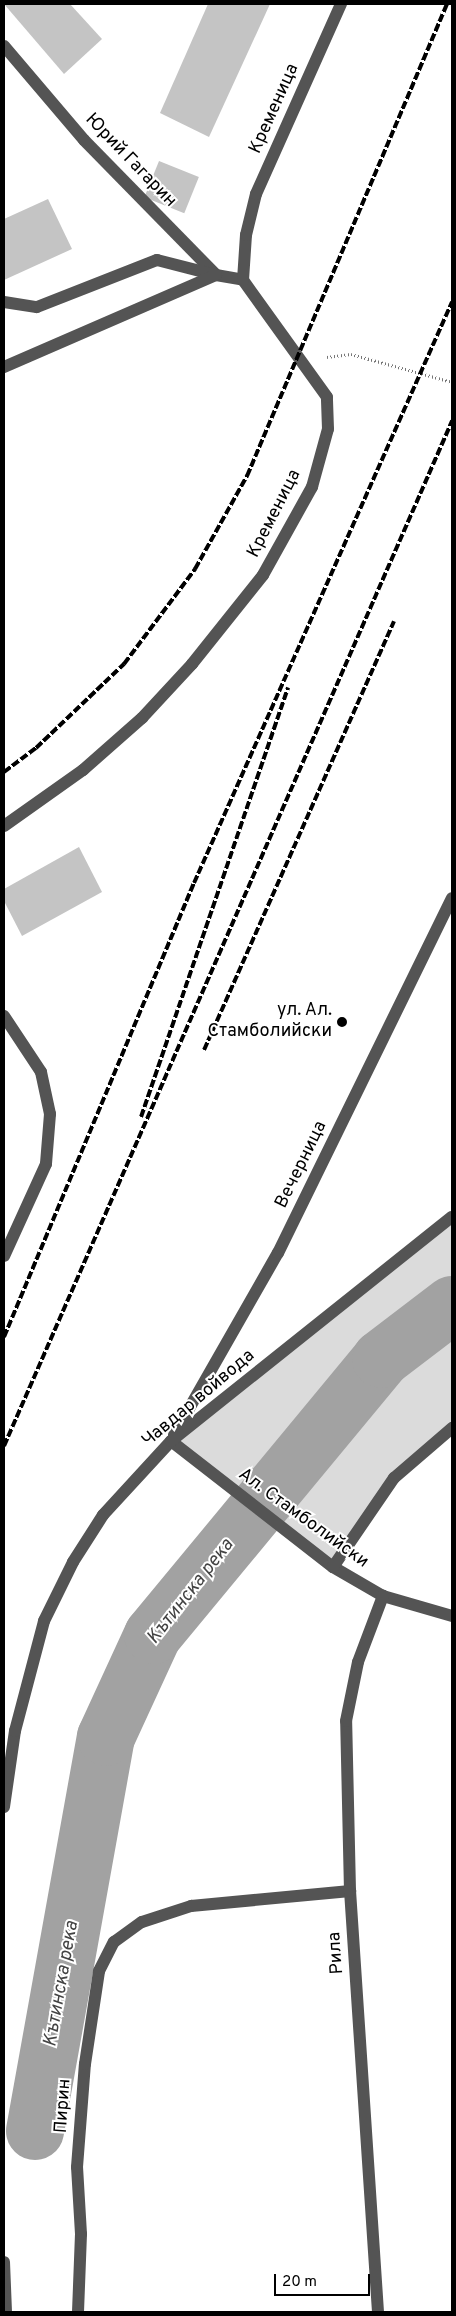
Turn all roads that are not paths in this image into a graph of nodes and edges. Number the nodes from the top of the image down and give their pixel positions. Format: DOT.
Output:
graph roads {
  1 [pos="341,4"];
  2 [pos="4,46"];
  3 [pos="216,275"];
  4 [pos="243,280"];
  5 [pos="4,302"];
  6 [pos="4,366"];
  7 [pos="4,826"];
  8 [pos="452,898"];
  9 [pos="4,1016"];
  10 [pos="452,1217"];
  11 [pos="4,1256"];
  12 [pos="452,1428"];
  13 [pos="171,1441"];
  14 [pos="333,1567"];
  15 [pos="383,1596"];
  16 [pos="452,1616"];
  17 [pos="4,1807"];
  18 [pos="350,1891"];
  19 [pos="4,2262"];
  20 [pos="6,2312"];
  21 [pos="78,2312"];
  22 [pos="378,2312"];
  1 -- 4 [label="street, Кременица"];
  2 -- 3 [label="street, Юрий Гагарин"];
  3 -- 4 [label="street"];
  3 -- 5 [label="street"];
  3 -- 6 [label="street"];
  4 -- 7 [label="street, Кременица"];
  8 -- 13 [label="street, Вечерница"];
  9 -- 11 [label="street"];
  10 -- 13 [label="street, Чавдар войвода"];
  12 -- 14 [label="street"];
  13 -- 14 [label="street, Ал. Стамболийски"];
  13 -- 17 [label="street, Чавдар войвода"];
  14 -- 15 [label="street, Ал. Стамболийски"];
  15 -- 16 [label="street, Ал. Стамболийски"];
  15 -- 18 [label="street, Рила"];
  18 -- 21 [label="street, Пирин"];
  18 -- 22 [label="street, Рила"];
  19 -- 20 [label="street"];
}
